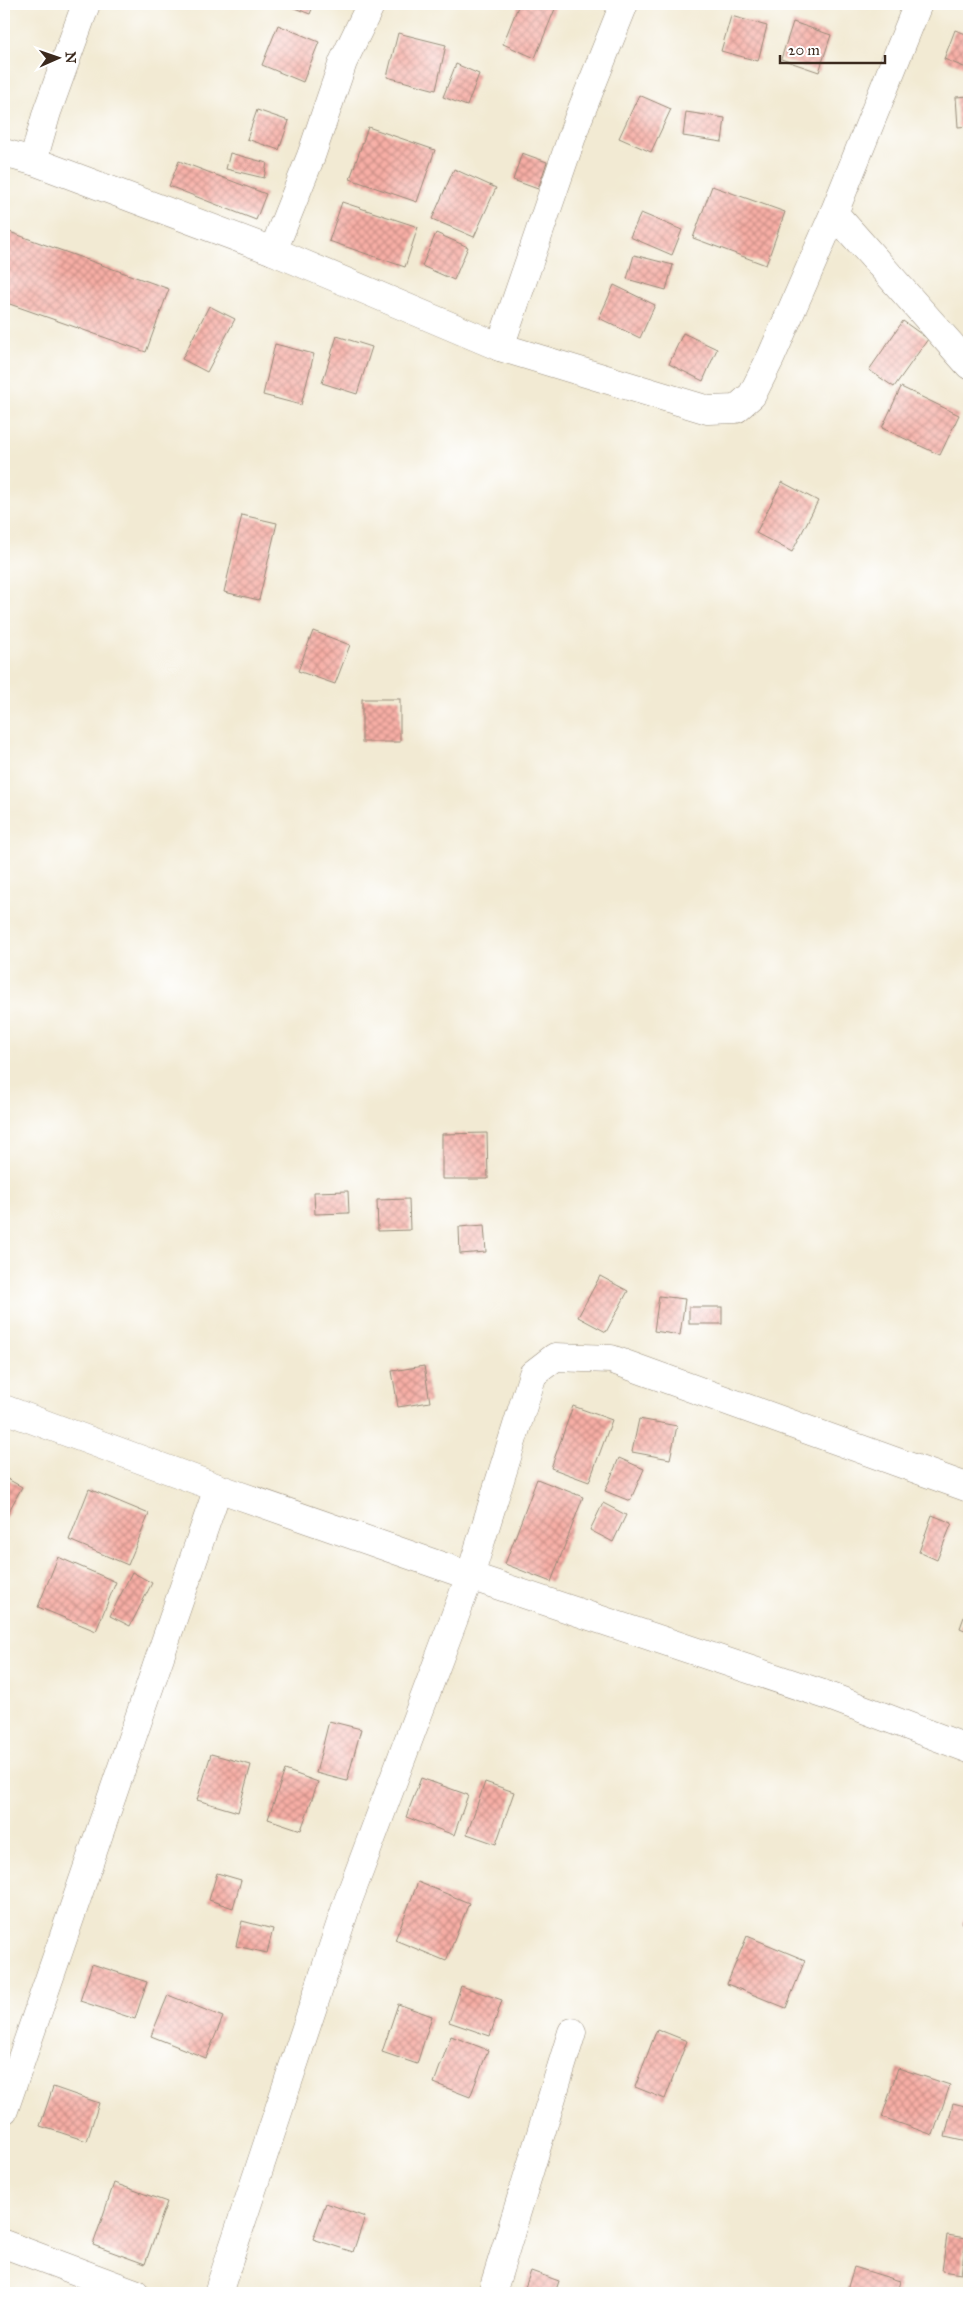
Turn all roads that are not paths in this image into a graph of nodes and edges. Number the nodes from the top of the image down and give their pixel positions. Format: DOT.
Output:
graph roads {
  1 [pos="86,4"];
  2 [pos="371,4"];
  3 [pos="624,4"];
  4 [pos="918,4"];
  5 [pos="4,153"];
  6 [pos="33,161"];
  7 [pos="834,213"];
  8 [pos="273,251"];
  9 [pos="500,347"];
  10 [pos="969,365"];
  11 [pos="4,1409"];
  12 [pos="218,1488"];
  13 [pos="969,1488"];
  14 [pos="470,1576"];
  15 [pos="969,1749"];
  16 [pos="572,2032"];
  17 [pos="4,2110"];
  18 [pos="4,2244"];
  19 [pos="135,2293"];
  20 [pos="218,2293"];
  21 [pos="492,2293"];
  1 -- 6 [label="street"];
  2 -- 8 [label="street"];
  3 -- 9 [label="street"];
  4 -- 7 [label="street"];
  5 -- 6 [label="street"];
  6 -- 8 [label="street"];
  7 -- 9 [label="street"];
  7 -- 10 [label="street"];
  8 -- 9 [label="street"];
  11 -- 12 [label="street"];
  12 -- 14 [label="street"];
  12 -- 17 [label="street"];
  13 -- 14 [label="street"];
  14 -- 15 [label="street"];
  14 -- 20 [label="street"];
  16 -- 21 [label="street"];
  18 -- 19 [label="street"];
}
